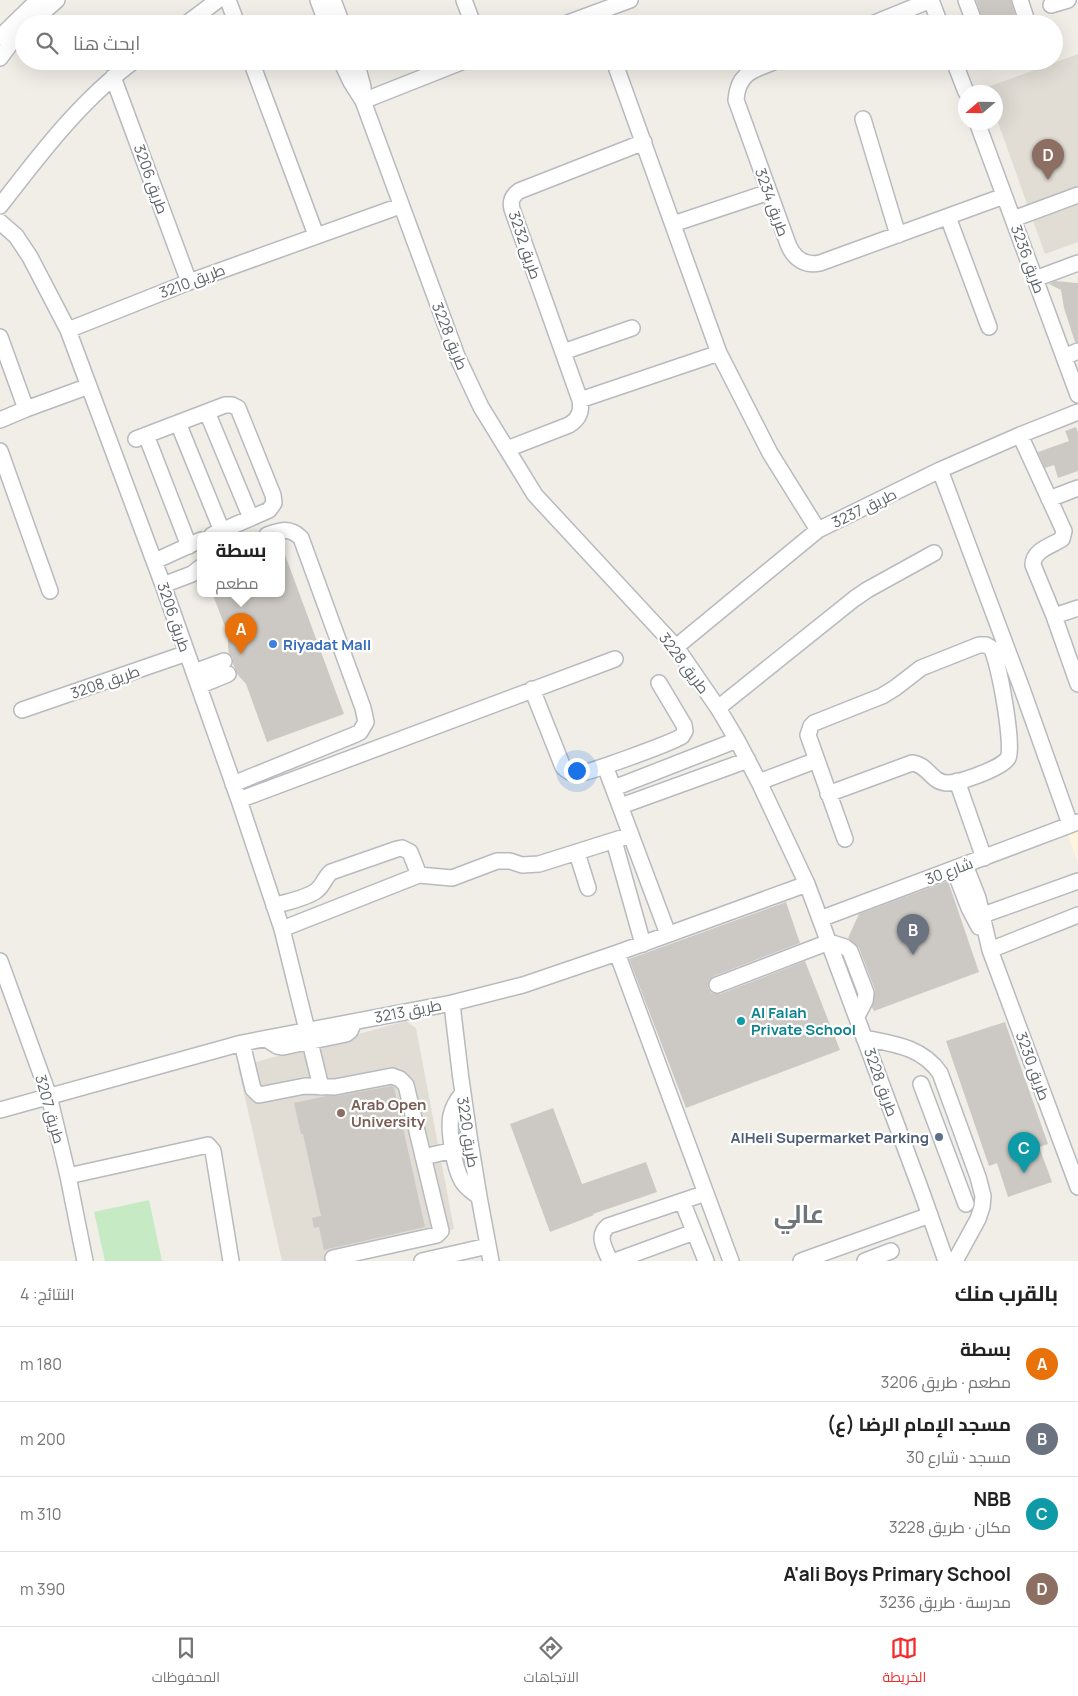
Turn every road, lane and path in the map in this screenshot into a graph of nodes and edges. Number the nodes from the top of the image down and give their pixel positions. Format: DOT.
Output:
graph roads {
  1 [pos="38,0"];
  2 [pos="57,0"];
  3 [pos="218,0"];
  4 [pos="228,0"];
  5 [pos="318,0"];
  6 [pos="333,0"];
  7 [pos="464,0"];
  8 [pos="630,0"];
  9 [pos="931,0"];
  10 [pos="966,0"];
  11 [pos="1020,0"];
  12 [pos="1068,0"];
  13 [pos="1051,5"];
  14 [pos="23,15"];
  15 [pos="40,15"];
  16 [pos="198,15"];
  17 [pos="234,15"];
  18 [pos="324,15"];
  19 [pos="339,15"];
  20 [pos="470,15"];
  21 [pos="603,15"];
  22 [pos="894,15"];
  23 [pos="937,15"];
  24 [pos="972,15"];
  25 [pos="1025,15"];
  26 [pos="15,22"];
  27 [pos="0,37"];
  28 [pos="15,40"];
  29 [pos="0,58"];
  30 [pos="122,70"];
  31 [pos="254,70"];
  32 [pos="345,70"];
  33 [pos="358,70"];
  34 [pos="441,70"];
  35 [pos="617,70"];
  36 [pos="754,70"];
  37 [pos="957,70"];
  38 [pos="113,77"];
  39 [pos="963,85"];
  40 [pos="363,101"];
  41 [pos="863,119"];
  42 [pos="980,130"];
  43 [pos="644,142"];
  44 [pos="769,192"];
  45 [pos="1078,195"];
  46 [pos="1004,196"];
  47 [pos="0,206"];
  48 [pos="400,206"];
  49 [pos="948,217"];
  50 [pos="1012,219"];
  51 [pos="0,222"];
  52 [pos="674,224"];
  53 [pos="316,235"];
  54 [pos="898,235"];
  55 [pos="1078,263"];
  56 [pos="1035,279"];
  57 [pos="189,282"];
  58 [pos="989,327"];
  59 [pos="632,328"];
  60 [pos="68,330"];
  61 [pos="0,337"];
  62 [pos="564,352"];
  63 [pos="719,353"];
  64 [pos="1071,354"];
  65 [pos="7,376"];
  66 [pos="89,386"];
  67 [pos="1078,395"];
  68 [pos="580,400"];
  69 [pos="26,409"];
  70 [pos="207,412"];
  71 [pos="1078,412"];
  72 [pos="0,420"];
  73 [pos="178,423"];
  74 [pos="1020,435"];
  75 [pos="507,449"];
  76 [pos="0,450"];
  77 [pos="940,470"];
  78 [pos="1078,488"];
  79 [pos="1049,499"];
  80 [pos="251,518"];
  81 [pos="818,530"];
  82 [pos="217,532"];
  83 [pos="219,532"];
  84 [pos="277,532"];
  85 [pos="195,543"];
  86 [pos="934,553"];
  87 [pos="155,561"];
  88 [pos="197,570"];
  89 [pos="163,584"];
  90 [pos="50,591"];
  91 [pos="1078,608"];
  92 [pos="1054,616"];
  93 [pos="676,647"];
  94 [pos="187,653"];
  95 [pos="615,659"];
  96 [pos="226,668"];
  97 [pos="196,679"];
  98 [pos="659,683"];
  99 [pos="1078,684"];
  100 [pos="532,690"];
  101 [pos="718,708"];
  102 [pos="22,710"];
  103 [pos="737,740"];
  104 [pos="748,760"];
  105 [pos="817,760"];
  106 [pos="605,766"];
  107 [pos="957,781"];
  108 [pos="759,782"];
  109 [pos="233,784"];
  110 [pos="614,788"];
  111 [pos="828,794"];
  112 [pos="239,800"];
  113 [pos="621,806"];
  114 [pos="1075,826"];
  115 [pos="632,835"];
  116 [pos="845,839"];
  117 [pos="614,840"];
  118 [pos="577,853"];
  119 [pos="984,858"];
  120 [pos="959,867"];
  121 [pos="419,875"];
  122 [pos="1078,881"];
  123 [pos="807,884"];
  124 [pos="588,888"];
  125 [pos="274,906"];
  126 [pos="983,915"];
  127 [pos="1078,915"];
  128 [pos="820,920"];
  129 [pos="282,929"];
  130 [pos="668,934"];
  131 [pos="829,942"];
  132 [pos="644,944"];
  133 [pos="989,947"];
  134 [pos="618,953"];
  135 [pos="0,961"];
  136 [pos="717,985"];
  137 [pos="452,1003"];
  138 [pos="309,1036"];
  139 [pos="864,1038"];
  140 [pos="242,1043"];
  141 [pos="921,1084"];
  142 [pos="321,1087"];
  143 [pos="462,1094"];
  144 [pos="49,1096"];
  145 [pos="948,1097"];
  146 [pos="930,1104"];
  147 [pos="0,1110"];
  148 [pos="454,1150"];
  149 [pos="423,1157"];
  150 [pos="68,1176"];
  151 [pos="978,1177"];
  152 [pos="1077,1182"];
  153 [pos="959,1184"];
  154 [pos="706,1193"];
  155 [pos="478,1197"];
  156 [pos="682,1201"];
  157 [pos="966,1204"];
  158 [pos="930,1215"];
  159 [pos="694,1232"];
  160 [pos="891,1251"];
  161 [pos="490,1254"];
  162 [pos="333,1258"];
  163 [pos="816,1258"];
  164 [pos="725,1259"];
  165 [pos="85,1261"];
  166 [pos="231,1261"];
  167 [pos="422,1261"];
  168 [pos="610,1261"];
  169 [pos="616,1261"];
  170 [pos="706,1261"];
  171 [pos="801,1261"];
  172 [pos="865,1261"];
  173 [pos="946,1261"];
  174 [pos="954,1261"];
  1 -- 14 [label="street"];
  2 -- 15 [label="street"];
  3 -- 16 [label="street"];
  4 -- 17 [label="street"];
  5 -- 18 [label="street"];
  6 -- 19 [label="street"];
  7 -- 20 [label="street"];
  8 -- 21 [label="street"];
  9 -- 22 [label="street"];
  9 -- 23 [label="street"];
  10 -- 24 [label="street"];
  11 -- 25 [label="street"];
  12 -- 13 [label="street"];
  26 -- 27 [label="street"];
  28 -- 29 [label="street"];
  30 -- 38 [label="street"];
  31 -- 53 [label="street"];
  32 -- 40 [label="street, طريق 3228"];
  33 -- 40 [label="street, طريق 3228"];
  34 -- 40 [label="street"];
  35 -- 43 [label="street"];
  36 -- 44 [label="street, طريق 3234"];
  37 -- 39 [label="street"];
  38 -- 47 [label="street"];
  38 -- 57 [label="street, طريق 3206"];
  40 -- 48 [label="street, طريق 3228"];
  41 -- 54 [label="street"];
  42 -- 46 [label="street, طريق 3236"];
  43 -- 52 [label="street"];
  43 -- 62 [label="street, طريق 3232"];
  44 -- 52 [label="street"];
  44 -- 54 [label="street, طريق 3234"];
  45 -- 50 [label="street"];
  46 -- 49 [label="street, طريق 3234"];
  46 -- 50 [label="street, طريق 3236"];
  48 -- 53 [label="street, طريق 3210"];
  48 -- 75 [label="street, طريق 3228"];
  49 -- 54 [label="street, طريق 3234"];
  49 -- 58 [label="street"];
  50 -- 56 [label="street, طريق 3236"];
  51 -- 60 [label="street, طريق 3206"];
  52 -- 63 [label="street"];
  53 -- 57 [label="street, طريق 3210"];
  55 -- 56 [label="street"];
  56 -- 64 [label="street, طريق 3236"];
  57 -- 60 [label="street, طريق 3210"];
  59 -- 62 [label="street"];
  60 -- 66 [label="street, طريق 3206"];
  61 -- 65 [label="street"];
  62 -- 68 [label="street, طريق 3232"];
  63 -- 68 [label="street"];
  63 -- 81 [label="street"];
  64 -- 67 [label="street, طريق 3236"];
  65 -- 69 [label="street"];
  66 -- 69 [label="street"];
  66 -- 87 [label="street, طريق 3206"];
  68 -- 75 [label="street"];
  69 -- 72 [label="street"];
  70 -- 73 [label="street"];
  70 -- 80 [label="street"];
  70 -- 80 [label="street"];
  71 -- 74 [label="street, طريق 3237"];
  73 -- 82 [label="street"];
  73 -- 85 [label="street"];
  74 -- 77 [label="street, طريق 3237"];
  74 -- 79 [label="street"];
  75 -- 93 [label="street, طريق 3228"];
  76 -- 90 [label="street"];
  77 -- 81 [label="street, طريق 3237"];
  77 -- 114 [label="street"];
  78 -- 79 [label="street"];
  79 -- 92 [label="street"];
  80 -- 83 [label="street"];
  81 -- 93 [label="street, طريق 3237"];
  84 -- 109 [label="street"];
  85 -- 87 [label="street"];
  86 -- 101 [label="street"];
  87 -- 89 [label="street, طريق 3206"];
  88 -- 89 [label="street"];
  89 -- 94 [label="street, طريق 3206"];
  91 -- 92 [label="street"];
  92 -- 99 [label="street"];
  93 -- 101 [label="street, طريق 3228"];
  94 -- 97 [label="street, طريق 3206"];
  94 -- 102 [label="street, طريق 3208"];
  95 -- 100 [label="street"];
  96 -- 97 [label="street"];
  97 -- 109 [label="street, طريق 3206"];
  98 -- 106 [label="street"];
  100 -- 106 [label="street"];
  100 -- 112 [label="street"];
  101 -- 103 [label="street, طريق 3228"];
  103 -- 104 [label="street, طريق 3228"];
  103 -- 110 [label="street"];
  104 -- 108 [label="street, طريق 3228"];
  104 -- 113 [label="street"];
  105 -- 107 [label="street"];
  105 -- 108 [label="street"];
  105 -- 111 [label="street"];
  106 -- 110 [label="street"];
  107 -- 111 [label="street"];
  107 -- 119 [label="street"];
  108 -- 123 [label="street, طريق 3228"];
  109 -- 112 [label="street, طريق 3206"];
  110 -- 113 [label="street"];
  111 -- 116 [label="street"];
  112 -- 125 [label="street, طريق 3206"];
  113 -- 115 [label="street"];
  114 -- 119 [label="street, شارع 30"];
  115 -- 117 [label="street"];
  115 -- 130 [label="street"];
  117 -- 118 [label="street"];
  117 -- 132 [label="street"];
  118 -- 121 [label="street"];
  118 -- 124 [label="street"];
  119 -- 120 [label="street, شارع 30"];
  120 -- 126 [label="street, طريق 3230"];
  120 -- 128 [label="street, شارع 30"];
  120 -- 133 [label="street, طريق 3230"];
  121 -- 125 [label="street"];
  121 -- 129 [label="street"];
  122 -- 126 [label="street"];
  123 -- 128 [label="street, طريق 3228"];
  123 -- 130 [label="street, طريق 3213"];
  125 -- 129 [label="street, طريق 3206"];
  126 -- 133 [label="street, طريق 3230"];
  127 -- 133 [label="street"];
  128 -- 131 [label="street, طريق 3228"];
  129 -- 138 [label="street, طريق 3206"];
  130 -- 132 [label="street, طريق 3213"];
  131 -- 136 [label="street"];
  131 -- 139 [label="street, طريق 3228"];
  132 -- 134 [label="street, طريق 3213"];
  133 -- 152 [label="street, طريق 3230"];
  134 -- 137 [label="street, طريق 3213"];
  134 -- 154 [label="street"];
  135 -- 144 [label="street, طريق 3207"];
  137 -- 138 [label="street, طريق 3213"];
  137 -- 143 [label="street, طريق 3220"];
  138 -- 140 [label="street, طريق 3213"];
  138 -- 142 [label="street, طريق 3206"];
  139 -- 145 [label="street"];
  139 -- 158 [label="street, طريق 3228"];
  140 -- 142 [label="street"];
  140 -- 144 [label="street, طريق 3213"];
  141 -- 146 [label="street"];
  142 -- 149 [label="street"];
  143 -- 148 [label="street"];
  143 -- 155 [label="street, طريق 3220"];
  144 -- 147 [label="street, طريق 3213"];
  144 -- 150 [label="street, طريق 3207"];
  145 -- 146 [label="street"];
  145 -- 151 [label="street"];
  146 -- 153 [label="street"];
  148 -- 149 [label="street"];
  148 -- 155 [label="street"];
  149 -- 162 [label="street"];
  150 -- 165 [label="street, طريق 3207"];
  150 -- 166 [label="street"];
  151 -- 153 [label="street"];
  151 -- 174 [label="street"];
  153 -- 157 [label="street"];
  154 -- 156 [label="street"];
  154 -- 164 [label="street"];
  155 -- 161 [label="street, طريق 3220"];
  156 -- 159 [label="street"];
  156 -- 168 [label="street"];
  158 -- 163 [label="street"];
  158 -- 173 [label="street, طريق 3228"];
  159 -- 169 [label="street"];
  159 -- 170 [label="street"];
  160 -- 172 [label="street"];
  161 -- 167 [label="street"];
  163 -- 171 [label="street"];
}
